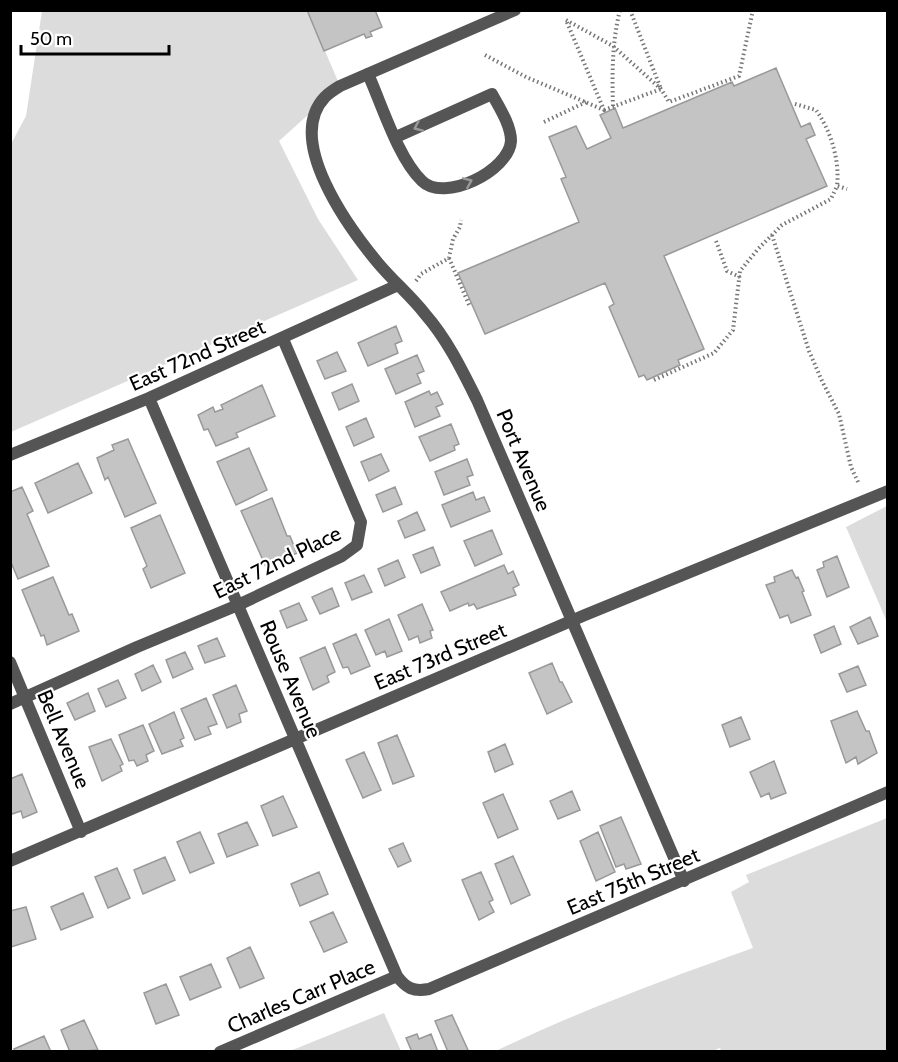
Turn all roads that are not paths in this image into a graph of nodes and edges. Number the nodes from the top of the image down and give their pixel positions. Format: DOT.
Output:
graph roads {
  1 [pos="516,10"];
  2 [pos="368,74"];
  3 [pos="396,137"];
  4 [pos="398,285"];
  5 [pos="283,339"];
  6 [pos="149,398"];
  7 [pos="10,455"];
  8 [pos="888,491"];
  9 [pos="238,605"];
  10 [pos="571,621"];
  11 [pos="10,662"];
  12 [pos="26,698"];
  13 [pos="10,705"];
  14 [pos="296,738"];
  15 [pos="888,792"];
  16 [pos="81,832"];
  17 [pos="10,861"];
  18 [pos="684,881"];
  19 [pos="397,976"];
  20 [pos="220,1052"];
  1 -- 2 [label="street"];
  2 -- 3 [label="street"];
  2 -- 4 [label="street, Port Avenue"];
  3 -- 3 [label="street, one-way"];
  4 -- 5 [label="street, East 72nd Street"];
  4 -- 10 [label="street, Port Avenue"];
  5 -- 6 [label="street, East 72nd Street"];
  5 -- 9 [label="street, East 72nd Place"];
  6 -- 7 [label="street, East 72nd Street"];
  6 -- 9 [label="street, Rouse Avenue"];
  8 -- 10 [label="street, East 73rd Street"];
  9 -- 12 [label="street, East 72nd Place"];
  9 -- 14 [label="street, Rouse Avenue"];
  10 -- 14 [label="street, East 73rd Street"];
  10 -- 18 [label="street, Port Avenue"];
  11 -- 12 [label="street, Bell Avenue"];
  12 -- 13 [label="street, East 72nd Place"];
  12 -- 16 [label="street, Bell Avenue"];
  14 -- 16 [label="street, East 73rd Street"];
  14 -- 19 [label="street, Rouse Avenue"];
  15 -- 18 [label="street, East 75th Street"];
  16 -- 17 [label="street, East 73rd Street"];
  18 -- 19 [label="street, East 75th Street"];
  19 -- 20 [label="street, Charles Carr Place"];
}
